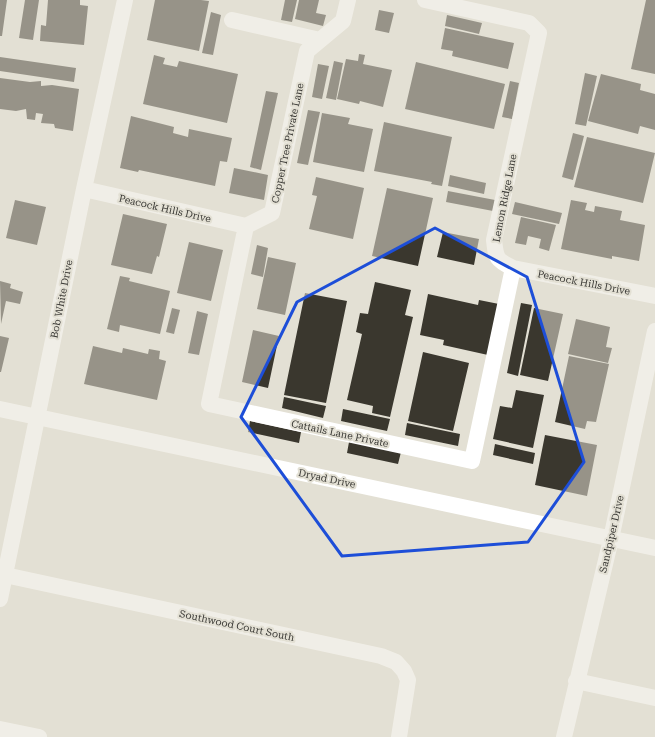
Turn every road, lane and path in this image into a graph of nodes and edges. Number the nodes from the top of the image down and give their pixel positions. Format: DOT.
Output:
graph roads {
  1 [pos="125,0"];
  2 [pos="348,0"];
  3 [pos="425,0"];
  4 [pos="232,20"];
  5 [pos="320,40"];
  6 [pos="84,189"];
  7 [pos="246,226"];
  8 [pos="513,268"];
  9 [pos="655,296"];
  10 [pos="655,331"];
  11 [pos="0,409"];
  12 [pos="37,417"];
  13 [pos="611,539"];
  14 [pos="655,548"];
  15 [pos="5,575"];
  16 [pos="0,599"];
  17 [pos="576,681"];
  18 [pos="655,698"];
  19 [pos="0,729"];
  20 [pos="399,735"];
  21 [pos="39,737"];
  22 [pos="564,737"];
  1 -- 6 [label="street, Bob White Drive"];
  2 -- 5 [label="street, Copper Tree Private Lane"];
  3 -- 8 [label="street, Lemon Ridge Lane"];
  4 -- 5 [label="street"];
  5 -- 7 [label="street, Copper Tree Private Lane"];
  6 -- 7 [label="street, Peacock Hills Drive"];
  6 -- 12 [label="street, Bob White Drive"];
  7 -- 8 [label="street, Cattails Lane Private"];
  8 -- 9 [label="street, Peacock Hills Drive"];
  10 -- 13 [label="street, Sandpiper Drive"];
  11 -- 12 [label="street, Dryad Drive"];
  12 -- 13 [label="street, Dryad Drive"];
  12 -- 15 [label="street, Bob White Drive"];
  13 -- 14 [label="street, Dryad Drive"];
  13 -- 17 [label="street, Sandpiper Drive"];
  15 -- 16 [label="street, Bob White Drive"];
  15 -- 20 [label="street, Southwood Court South"];
  17 -- 18 [label="street"];
  17 -- 22 [label="street, Sandpiper Drive"];
  19 -- 21 [label="street"];
}
